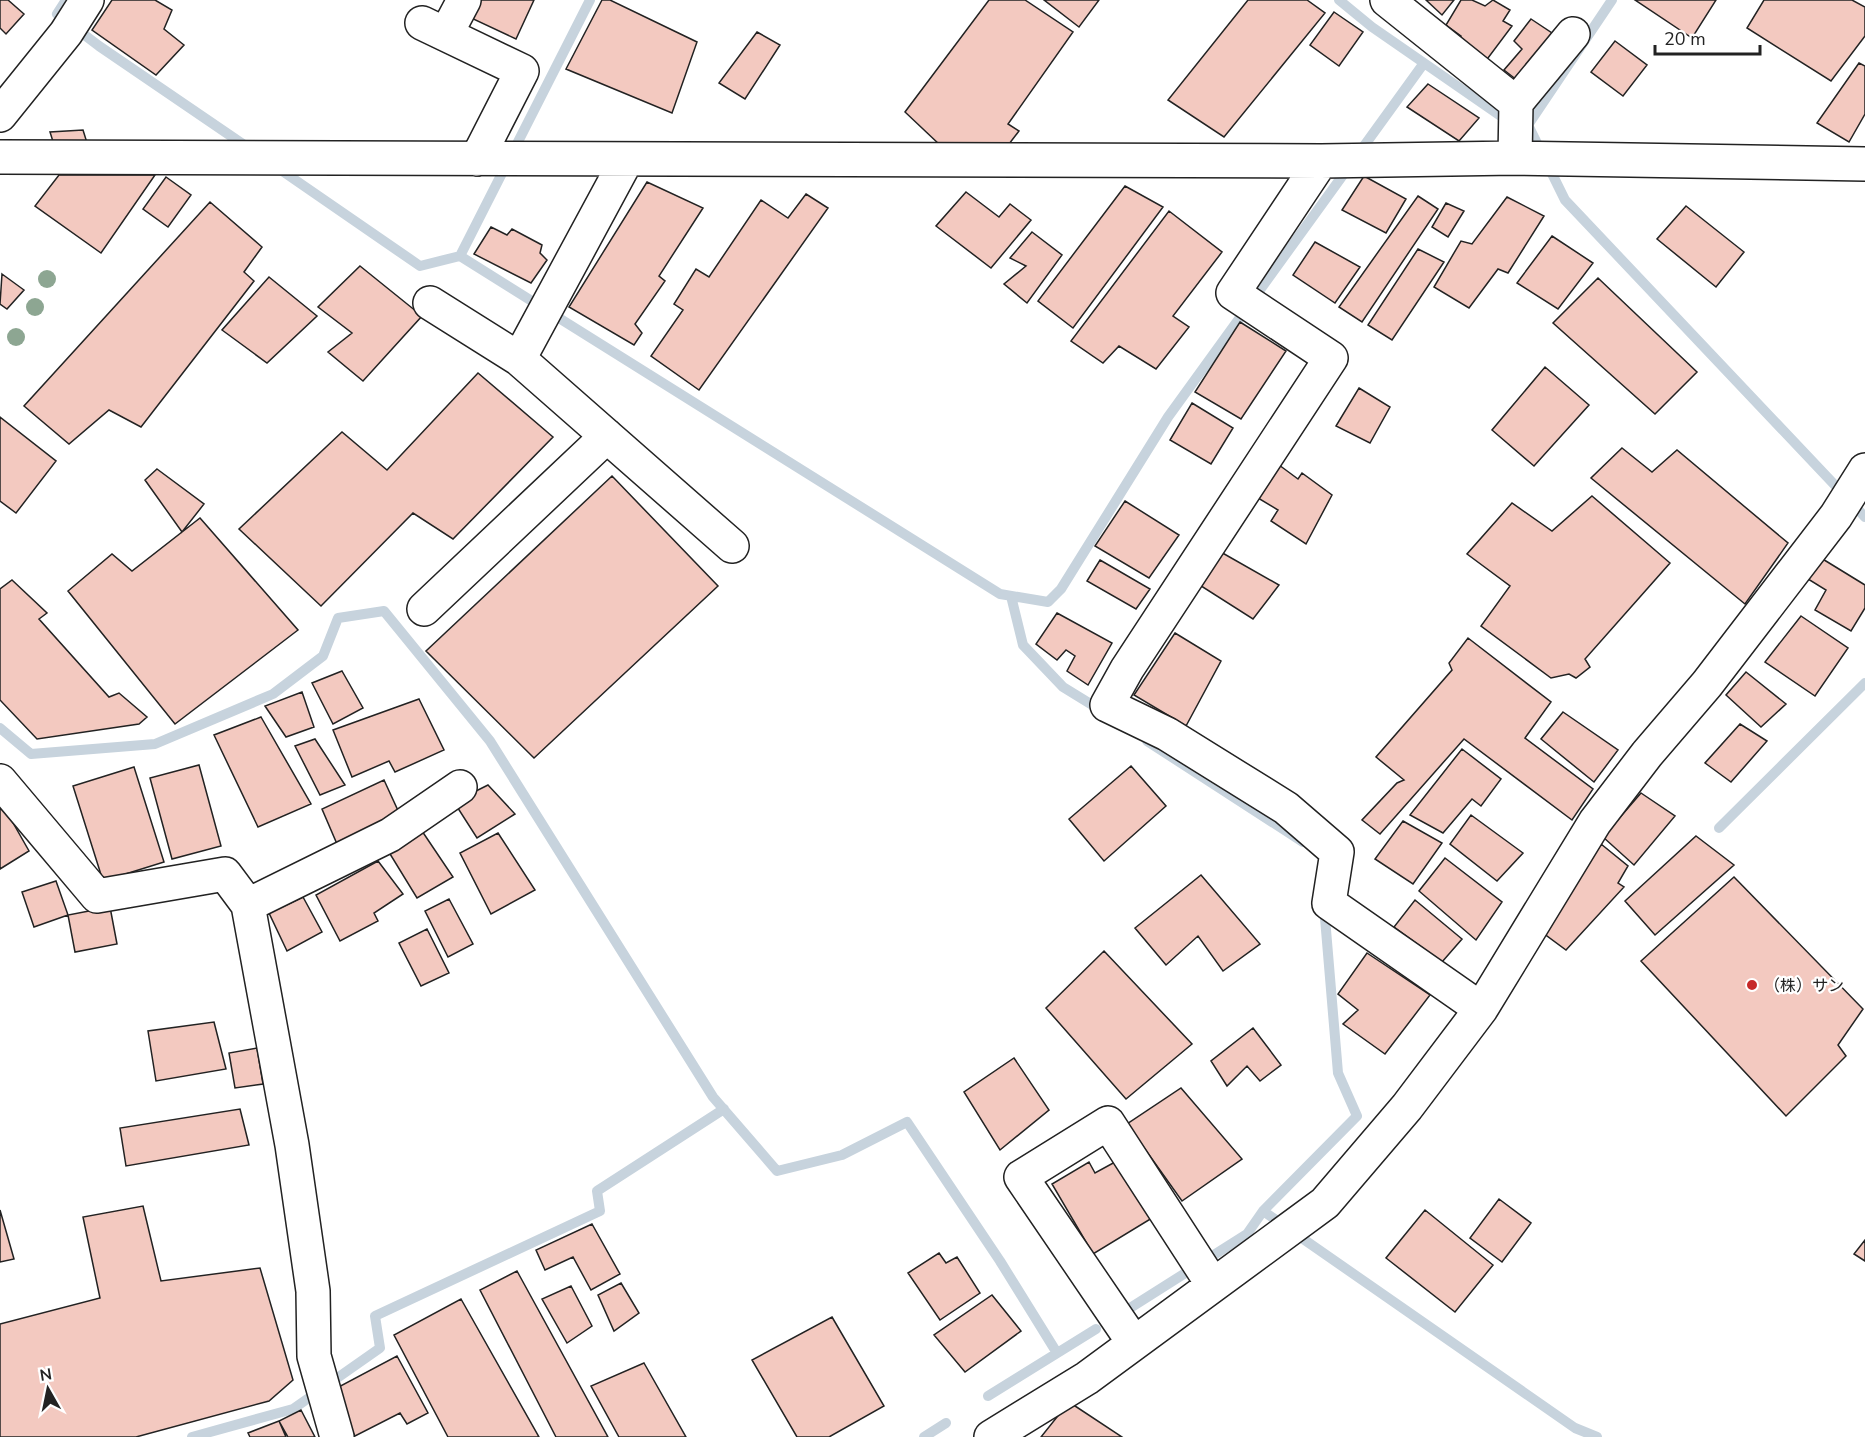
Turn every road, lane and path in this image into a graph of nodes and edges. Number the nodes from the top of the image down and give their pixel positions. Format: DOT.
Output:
graph roads {
  1 [pos="464,0"];
  2 [pos="1387,0"];
  3 [pos="76,17"];
  4 [pos="1572,34"];
  5 [pos="0,115"];
  6 [pos="1526,137"];
  7 [pos="0,158"];
  8 [pos="500,159"];
  9 [pos="627,159"];
  10 [pos="1321,161"];
  11 [pos="1865,165"];
  12 [pos="430,303"];
  13 [pos="519,359"];
  14 [pos="607,436"];
  15 [pos="1860,478"];
  16 [pos="732,546"];
  17 [pos="424,609"];
  18 [pos="0,781"];
  19 [pos="460,787"];
  20 [pos="248,905"];
  21 [pos="1481,1009"];
  22 [pos="1204,1270"];
  23 [pos="1122,1325"];
  24 [pos="337,1437"];
  25 [pos="991,1437"];
  1 -- 8 [label="street"];
  2 -- 6 [label="street"];
  3 -- 5 [label="street"];
  4 -- 6 [label="street"];
  6 -- 10 [label="street"];
  6 -- 11 [label="street"];
  7 -- 8 [label="street"];
  8 -- 9 [label="street"];
  9 -- 10 [label="street"];
  9 -- 13 [label="street"];
  10 -- 21 [label="street"];
  12 -- 13 [label="street"];
  13 -- 14 [label="street"];
  14 -- 16 [label="street"];
  14 -- 17 [label="street"];
  15 -- 21 [label="street"];
  18 -- 20 [label="street"];
  19 -- 20 [label="street"];
  20 -- 24 [label="street"];
  21 -- 22 [label="street"];
  22 -- 23 [label="street"];
  22 -- 23 [label="street"];
  23 -- 25 [label="street"];
}
